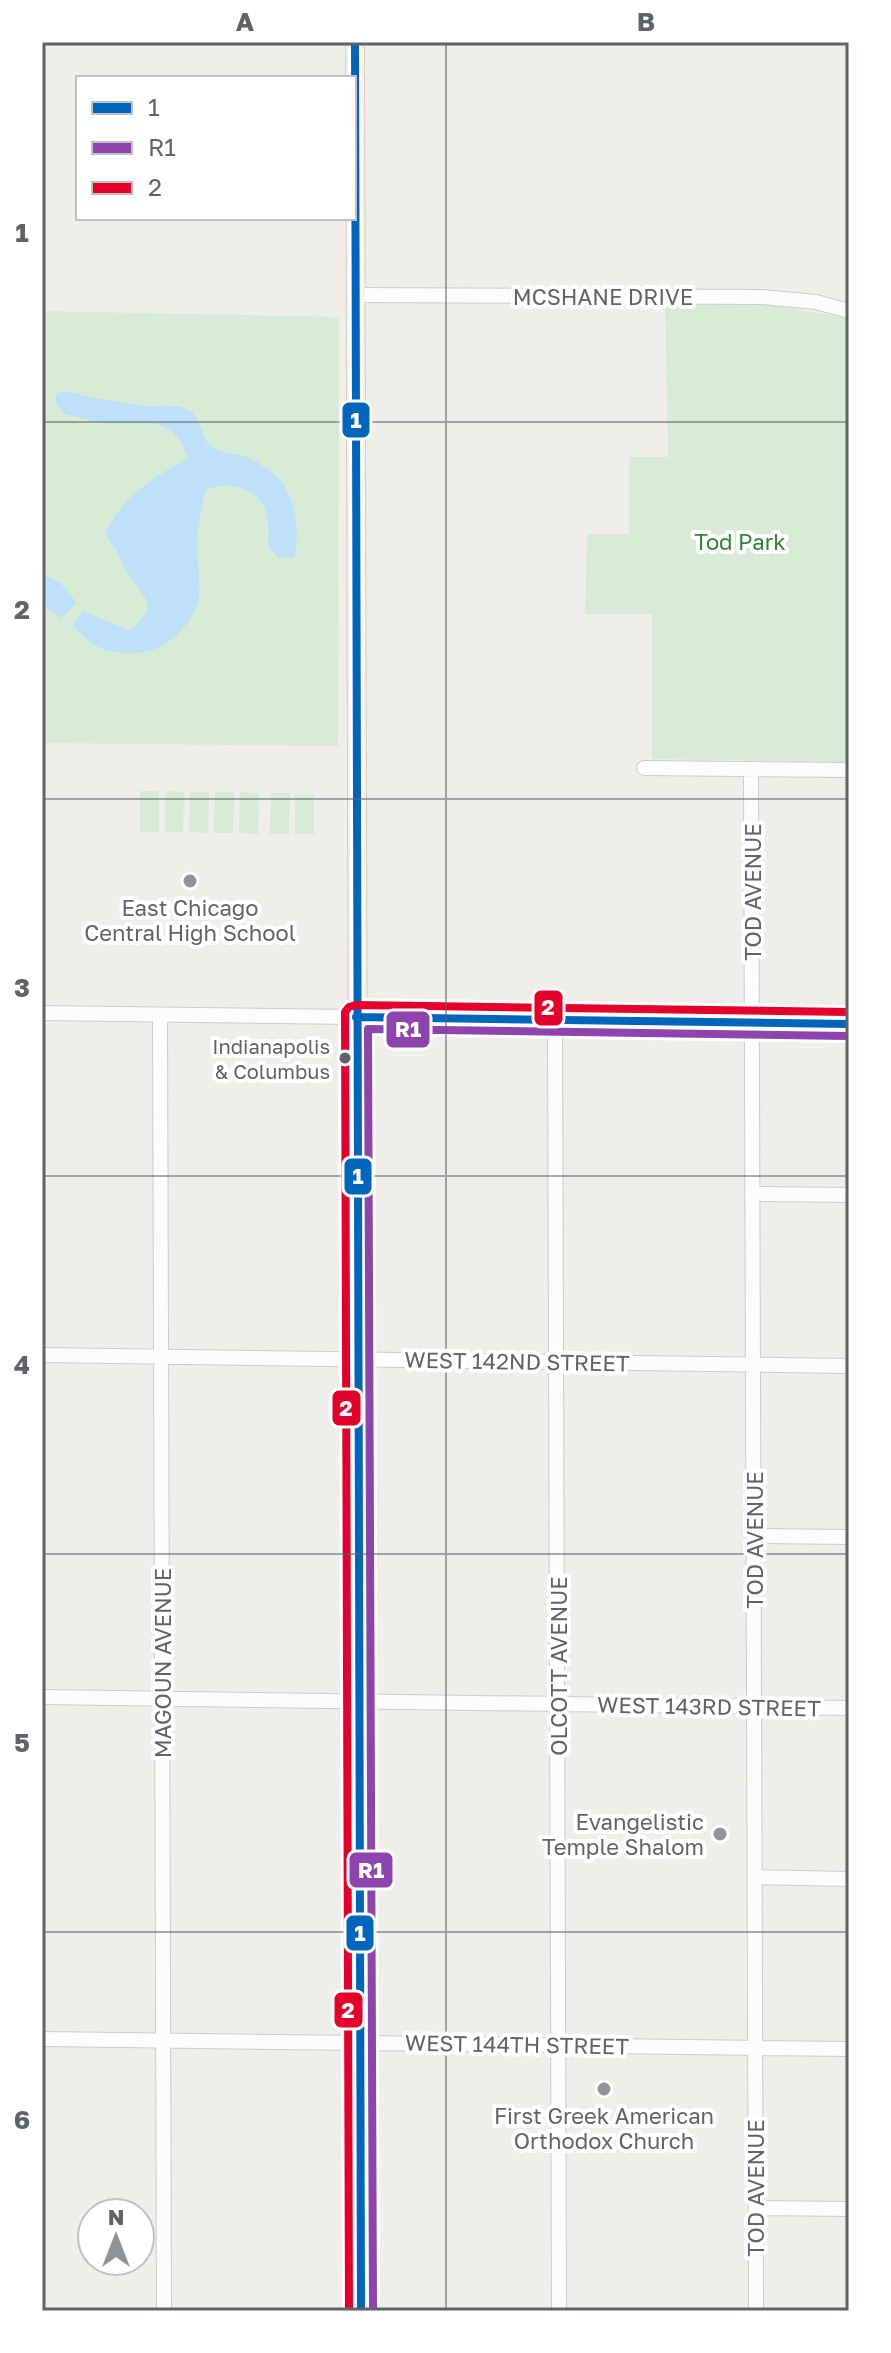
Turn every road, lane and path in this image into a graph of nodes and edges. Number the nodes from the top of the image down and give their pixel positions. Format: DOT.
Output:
graph roads {
  1 [pos="355,42"];
  2 [pos="355,76"];
  3 [pos="355,220"];
  4 [pos="355,295"];
  5 [pos="849,311"];
  6 [pos="644,768"];
  7 [pos="751,769"];
  8 [pos="849,770"];
  9 [pos="42,1013"];
  10 [pos="160,1015"];
  11 [pos="356,1017"];
  12 [pos="555,1020"];
  13 [pos="752,1023"];
  14 [pos="849,1024"];
  15 [pos="752,1194"];
  16 [pos="849,1195"];
  17 [pos="42,1355"];
  18 [pos="161,1357"];
  19 [pos="358,1359"];
  20 [pos="557,1362"];
  21 [pos="753,1365"];
  22 [pos="849,1366"];
  23 [pos="754,1536"];
  24 [pos="849,1537"];
  25 [pos="42,1697"];
  26 [pos="162,1698"];
  27 [pos="359,1702"];
  28 [pos="558,1704"];
  29 [pos="754,1706"];
  30 [pos="849,1708"];
  31 [pos="755,1877"];
  32 [pos="849,1879"];
  33 [pos="42,2039"];
  34 [pos="163,2040"];
  35 [pos="360,2042"];
  36 [pos="558,2046"];
  37 [pos="755,2048"];
  38 [pos="849,2049"];
  39 [pos="756,2208"];
  40 [pos="849,2209"];
  41 [pos="164,2311"];
  42 [pos="361,2311"];
  43 [pos="559,2311"];
  44 [pos="756,2311"];
  1 -- 2 [label="main road"];
  3 -- 4 [label="main road"];
  4 -- 5 [label="street, MCSHANE DRIVE"];
  4 -- 11 [label="main road"];
  6 -- 7 [label="street"];
  7 -- 8 [label="street"];
  7 -- 13 [label="street, TOD AVENUE"];
  9 -- 10 [label="street"];
  10 -- 11 [label="street"];
  10 -- 18 [label="street, MAGOUN AVENUE"];
  11 -- 12 [label="main road"];
  11 -- 19 [label="main road"];
  12 -- 13 [label="main road"];
  12 -- 20 [label="street, OLCOTT AVENUE"];
  13 -- 14 [label="main road"];
  13 -- 15 [label="street, TOD AVENUE"];
  15 -- 16 [label="street"];
  15 -- 21 [label="street, TOD AVENUE"];
  17 -- 18 [label="street, WEST 142ND STREET"];
  18 -- 19 [label="street, WEST 142ND STREET"];
  18 -- 26 [label="street, MAGOUN AVENUE"];
  19 -- 20 [label="street, WEST 142ND STREET"];
  19 -- 27 [label="main road"];
  20 -- 21 [label="street, WEST 142ND STREET"];
  20 -- 28 [label="street, OLCOTT AVENUE"];
  21 -- 22 [label="street, WEST 142ND STREET"];
  21 -- 23 [label="street, TOD AVENUE"];
  23 -- 24 [label="street"];
  23 -- 29 [label="street, TOD AVENUE"];
  25 -- 26 [label="street, WEST 143RD STREET"];
  26 -- 27 [label="street, WEST 143RD STREET"];
  26 -- 34 [label="street, MAGOUN AVENUE"];
  27 -- 28 [label="street, WEST 143RD STREET"];
  27 -- 35 [label="main road"];
  28 -- 29 [label="street, WEST 143RD STREET"];
  28 -- 36 [label="street, OLCOTT AVENUE"];
  29 -- 30 [label="street, WEST 143RD STREET"];
  29 -- 31 [label="street, TOD AVENUE"];
  31 -- 32 [label="street"];
  31 -- 37 [label="street, TOD AVENUE"];
  33 -- 34 [label="street, WEST 144TH STREET"];
  34 -- 35 [label="street, WEST 144TH STREET"];
  34 -- 41 [label="street, MAGOUN AVENUE"];
  35 -- 36 [label="street, WEST 144TH STREET"];
  35 -- 42 [label="main road"];
  36 -- 37 [label="street, WEST 144TH STREET"];
  36 -- 43 [label="street, OLCOTT AVENUE"];
  37 -- 38 [label="street, WEST 144TH STREET"];
  37 -- 39 [label="street, TOD AVENUE"];
  39 -- 40 [label="street"];
  39 -- 44 [label="street, TOD AVENUE"];
}
